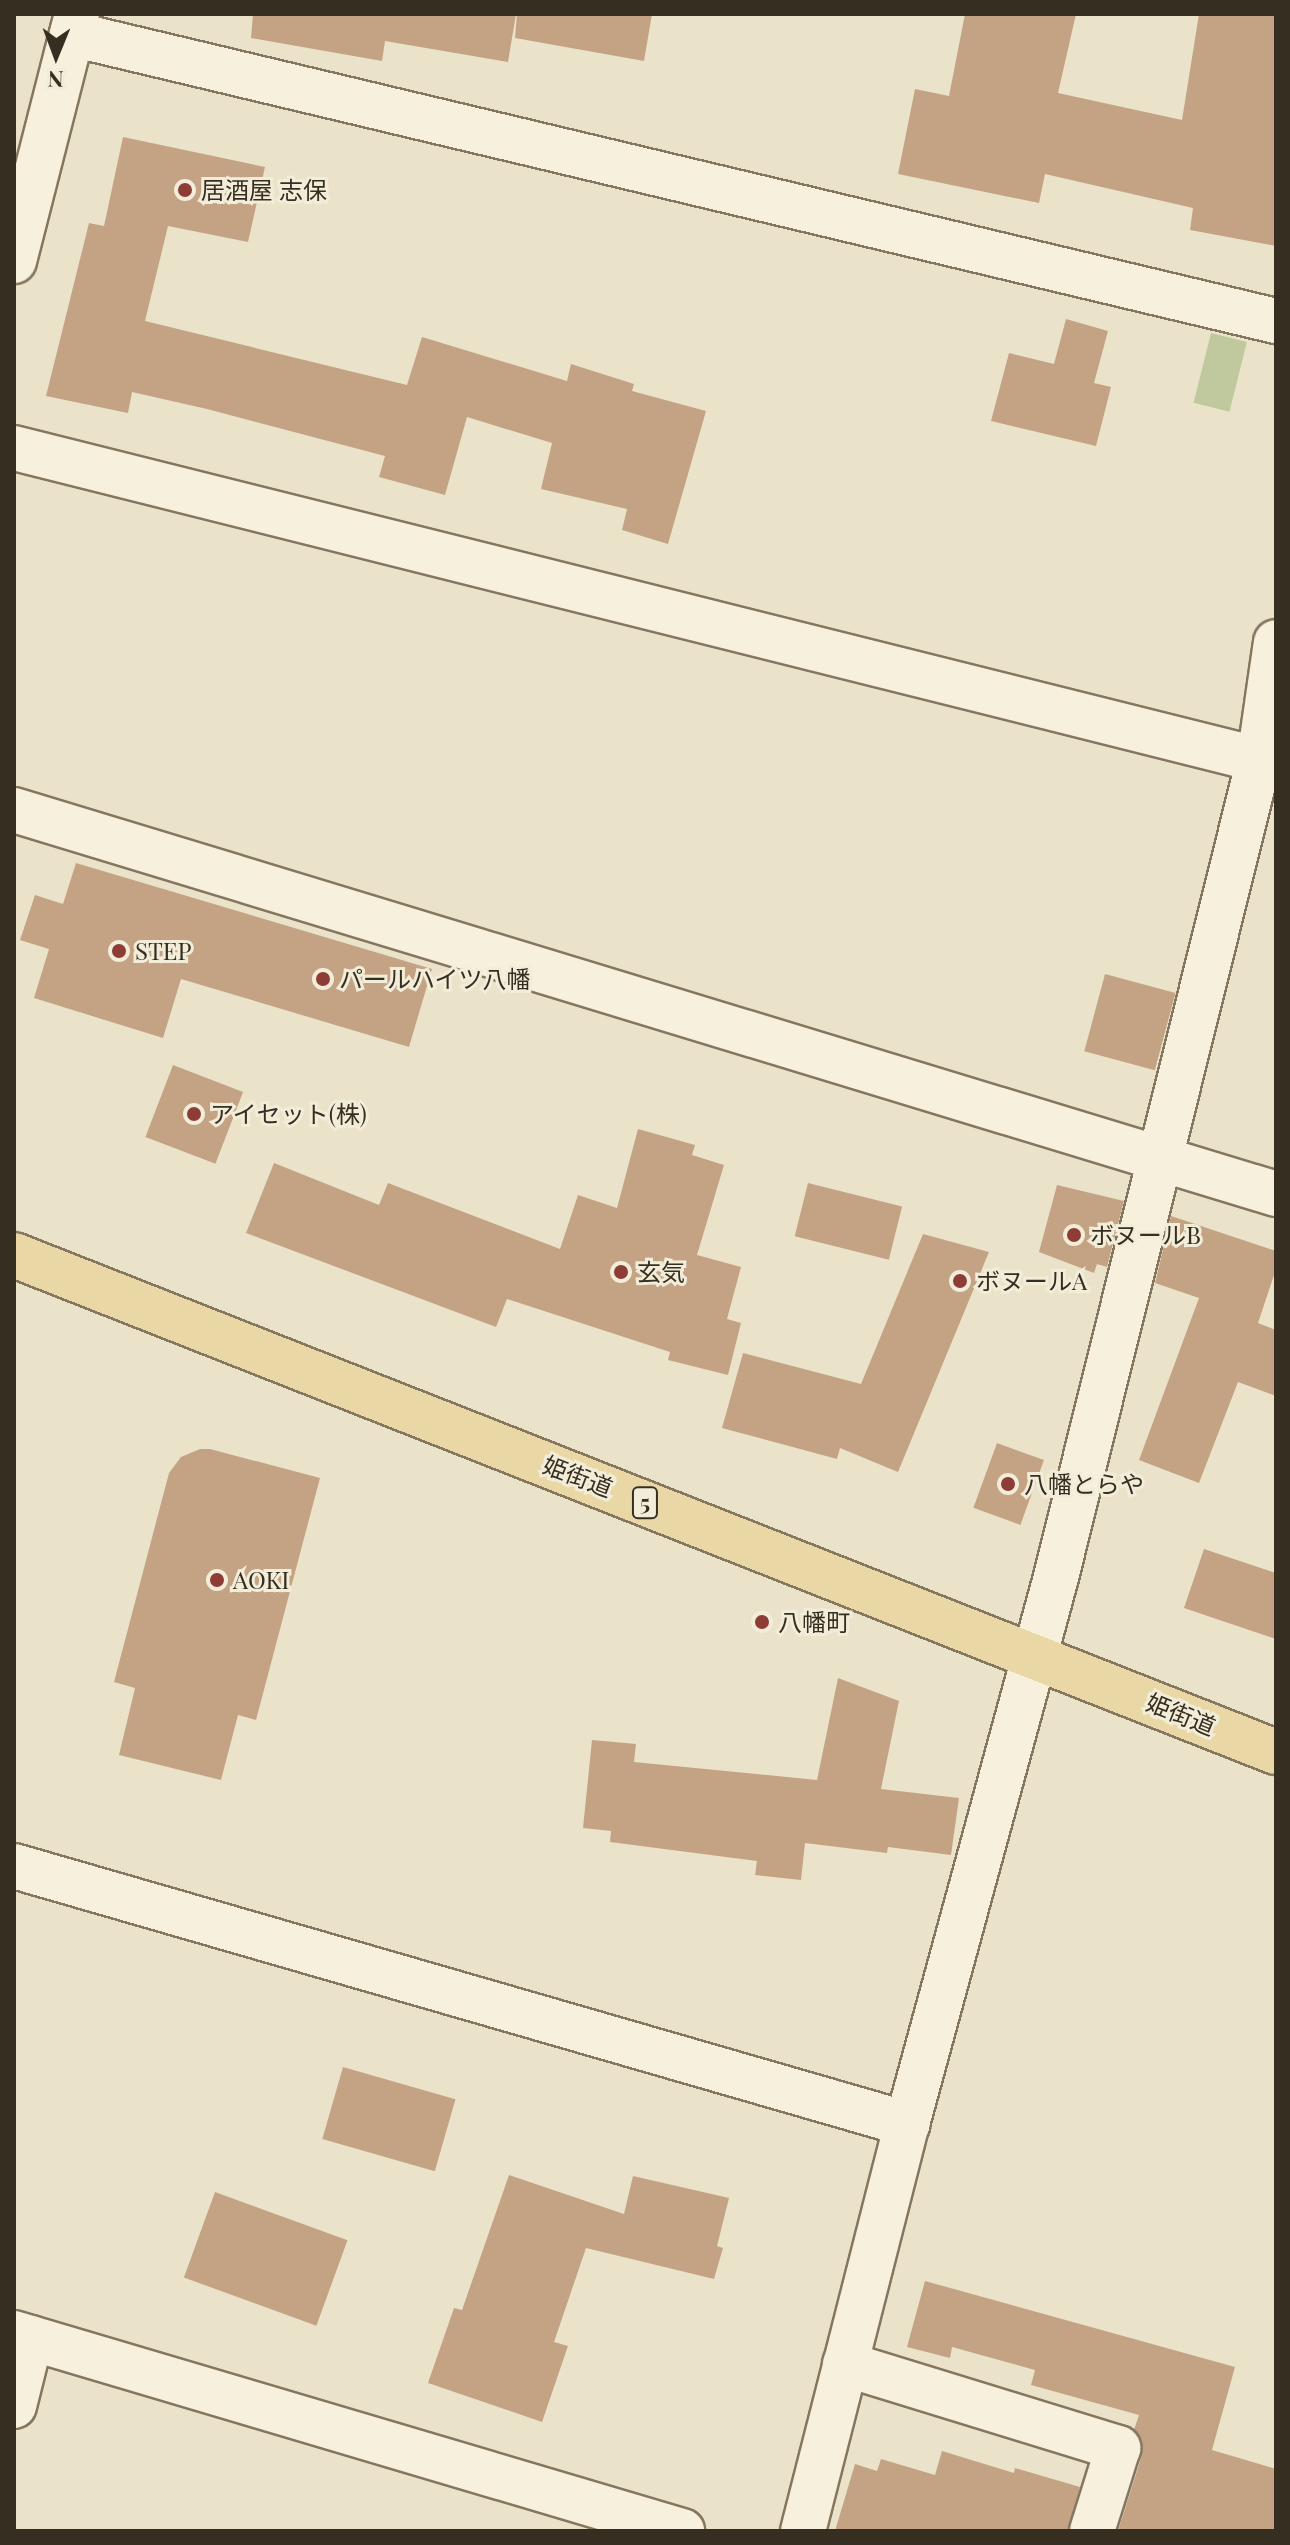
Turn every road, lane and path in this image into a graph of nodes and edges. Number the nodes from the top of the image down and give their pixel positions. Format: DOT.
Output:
graph roads {
  1 [pos="75,24"];
  2 [pos="14,261"];
  3 [pos="1276,321"];
  4 [pos="14,448"];
  5 [pos="1276,642"];
  6 [pos="1268,762"];
  7 [pos="14,810"];
  8 [pos="1159,1160"];
  9 [pos="1276,1194"];
  10 [pos="14,1255"];
  11 [pos="1035,1656"];
  12 [pos="1276,1752"];
  13 [pos="14,1866"];
  14 [pos="907,2124"];
  15 [pos="22,2336"];
  16 [pos="845,2364"];
  17 [pos="14,2406"];
  18 [pos="682,2531"];
  19 [pos="803,2531"];
  20 [pos="1092,2531"];
  1 -- 2 [label="street"];
  1 -- 3 [label="street"];
  4 -- 6 [label="street"];
  5 -- 6 [label="street"];
  6 -- 8 [label="street"];
  7 -- 8 [label="street"];
  8 -- 9 [label="street"];
  8 -- 11 [label="street"];
  10 -- 11 [label="main road, 姫街道 / 5"];
  11 -- 12 [label="main road, 姫街道 / 5"];
  11 -- 14 [label="street"];
  13 -- 14 [label="street"];
  14 -- 16 [label="street"];
  15 -- 17 [label="street"];
  15 -- 18 [label="street"];
  16 -- 19 [label="street"];
  16 -- 20 [label="street"];
}
